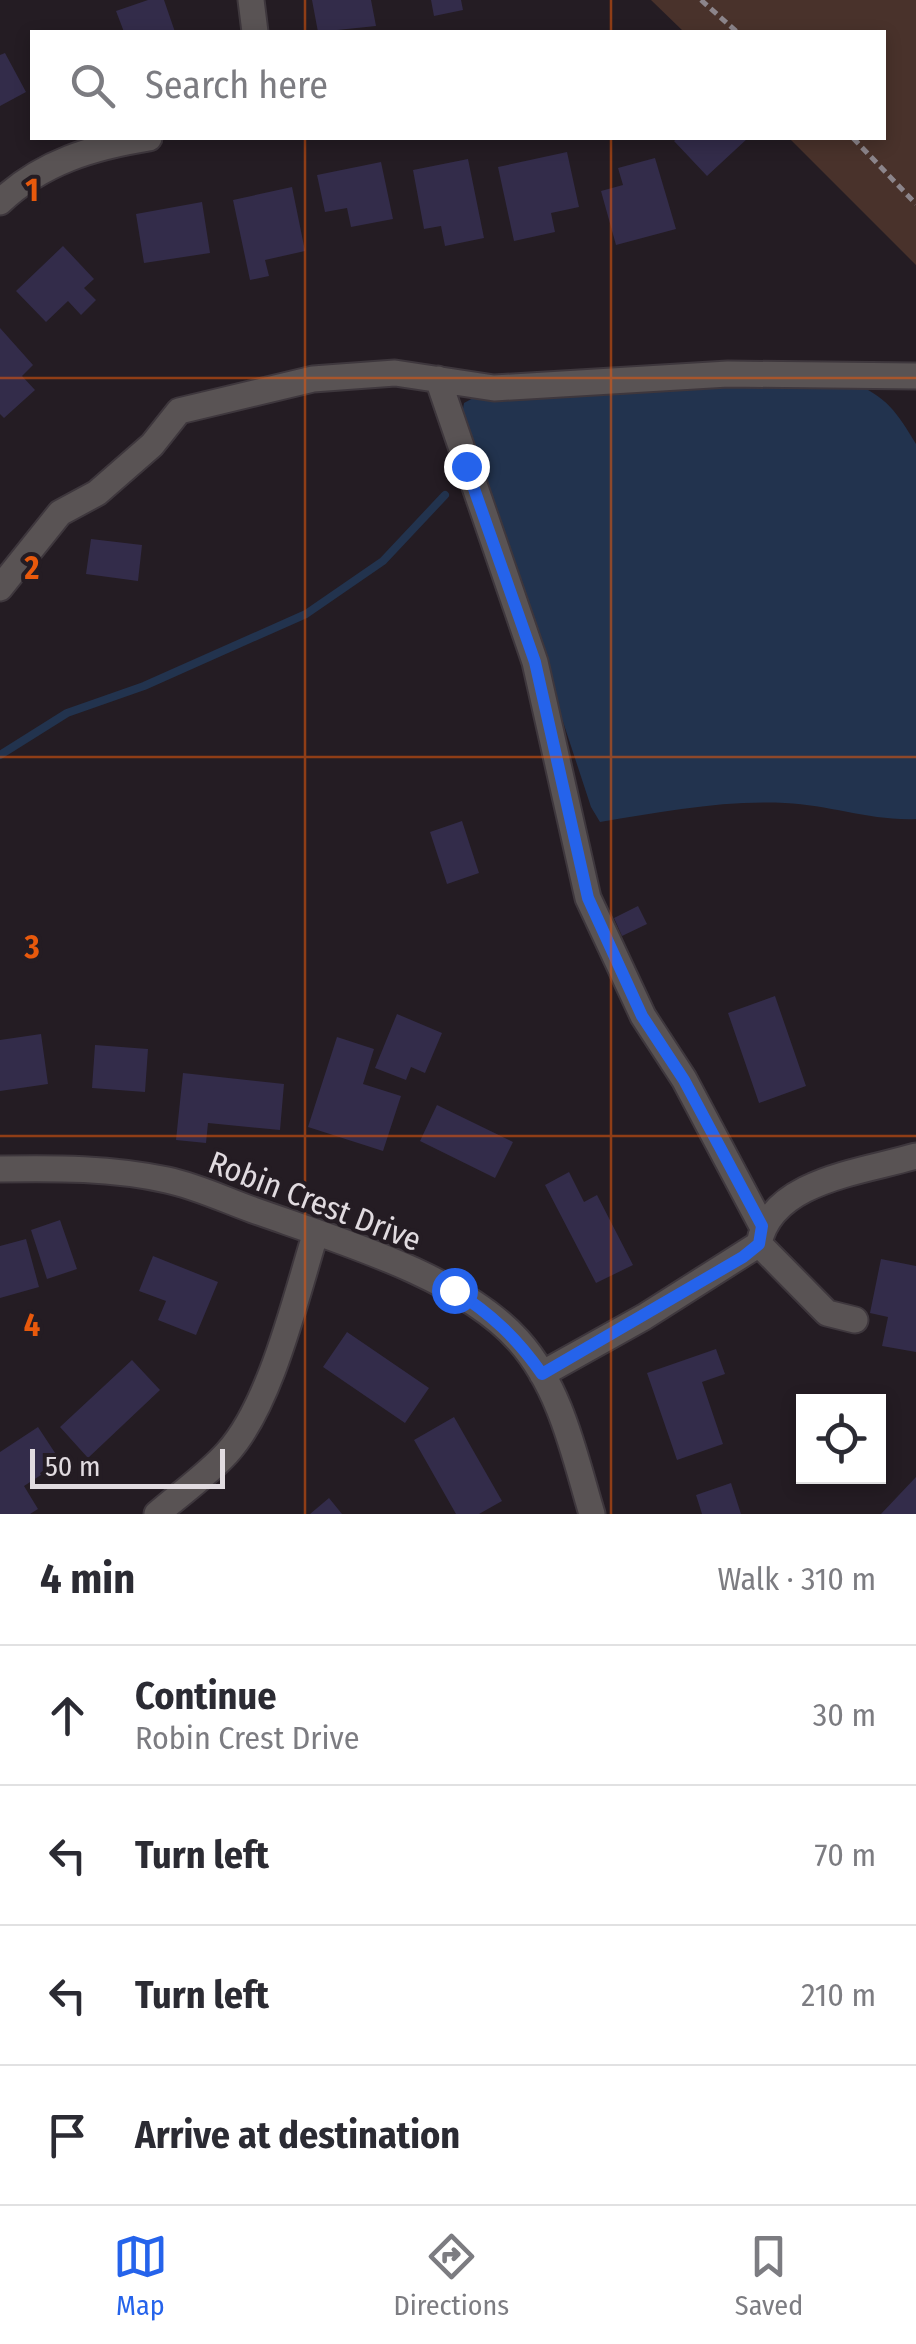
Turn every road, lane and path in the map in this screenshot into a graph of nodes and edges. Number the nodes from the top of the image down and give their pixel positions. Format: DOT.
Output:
graph roads {
  1 [pos="251,0"];
  2 [pos="701,0"];
  3 [pos="255,30"];
  4 [pos="735,30"];
  5 [pos="140,140"];
  6 [pos="855,140"];
  7 [pos="0,202"];
  8 [pos="916,204"];
  9 [pos="916,376"];
  10 [pos="438,379"];
  11 [pos="0,588"];
  12 [pos="916,1156"];
  13 [pos="0,1169"];
  14 [pos="316,1232"];
  15 [pos="761,1235"];
  16 [pos="855,1320"];
  17 [pos="542,1374"];
  18 [pos="157,1514"];
  19 [pos="592,1514"];
  1 -- 3 [label="street"];
  2 -- 4 [label="path"];
  5 -- 7 [label="street"];
  6 -- 8 [label="path"];
  9 -- 10 [label="street"];
  10 -- 11 [label="street"];
  10 -- 15 [label="street"];
  12 -- 15 [label="street"];
  13 -- 14 [label="street, Robin Crest Drive"];
  14 -- 17 [label="street, Robin Crest Drive"];
  14 -- 18 [label="street"];
  15 -- 16 [label="street"];
  15 -- 17 [label="street"];
  17 -- 19 [label="street, Robin Crest Drive"];
}
